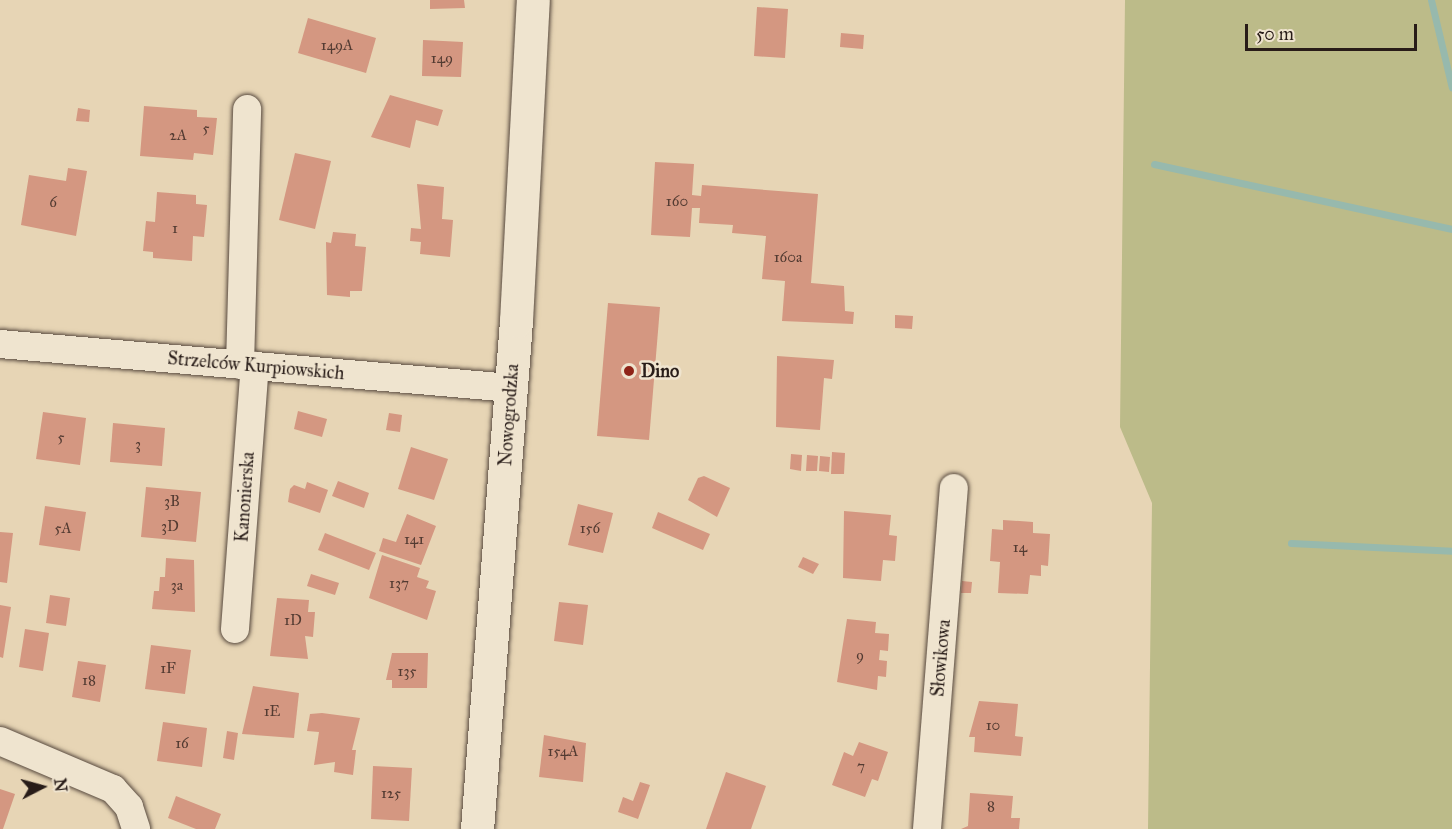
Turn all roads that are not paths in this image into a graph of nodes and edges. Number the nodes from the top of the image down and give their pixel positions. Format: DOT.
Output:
graph roads {
  1 [pos="533,0"];
  2 [pos="247,110"];
  3 [pos="0,344"];
  4 [pos="247,365"];
  5 [pos="511,388"];
  6 [pos="954,488"];
  7 [pos="235,629"];
  8 [pos="0,741"];
  9 [pos="136,829"];
  10 [pos="477,829"];
  11 [pos="927,829"];
  1 -- 5 [label="main road, Nowogrodzka"];
  2 -- 4 [label="street, Kanonierska"];
  3 -- 4 [label="street, Strzelców Kurpiowskich"];
  4 -- 5 [label="street, Strzelców Kurpiowskich"];
  4 -- 7 [label="street, Kanonierska"];
  5 -- 10 [label="main road, Nowogrodzka"];
  6 -- 11 [label="street, Słowikowa"];
  8 -- 9 [label="street"];
}
